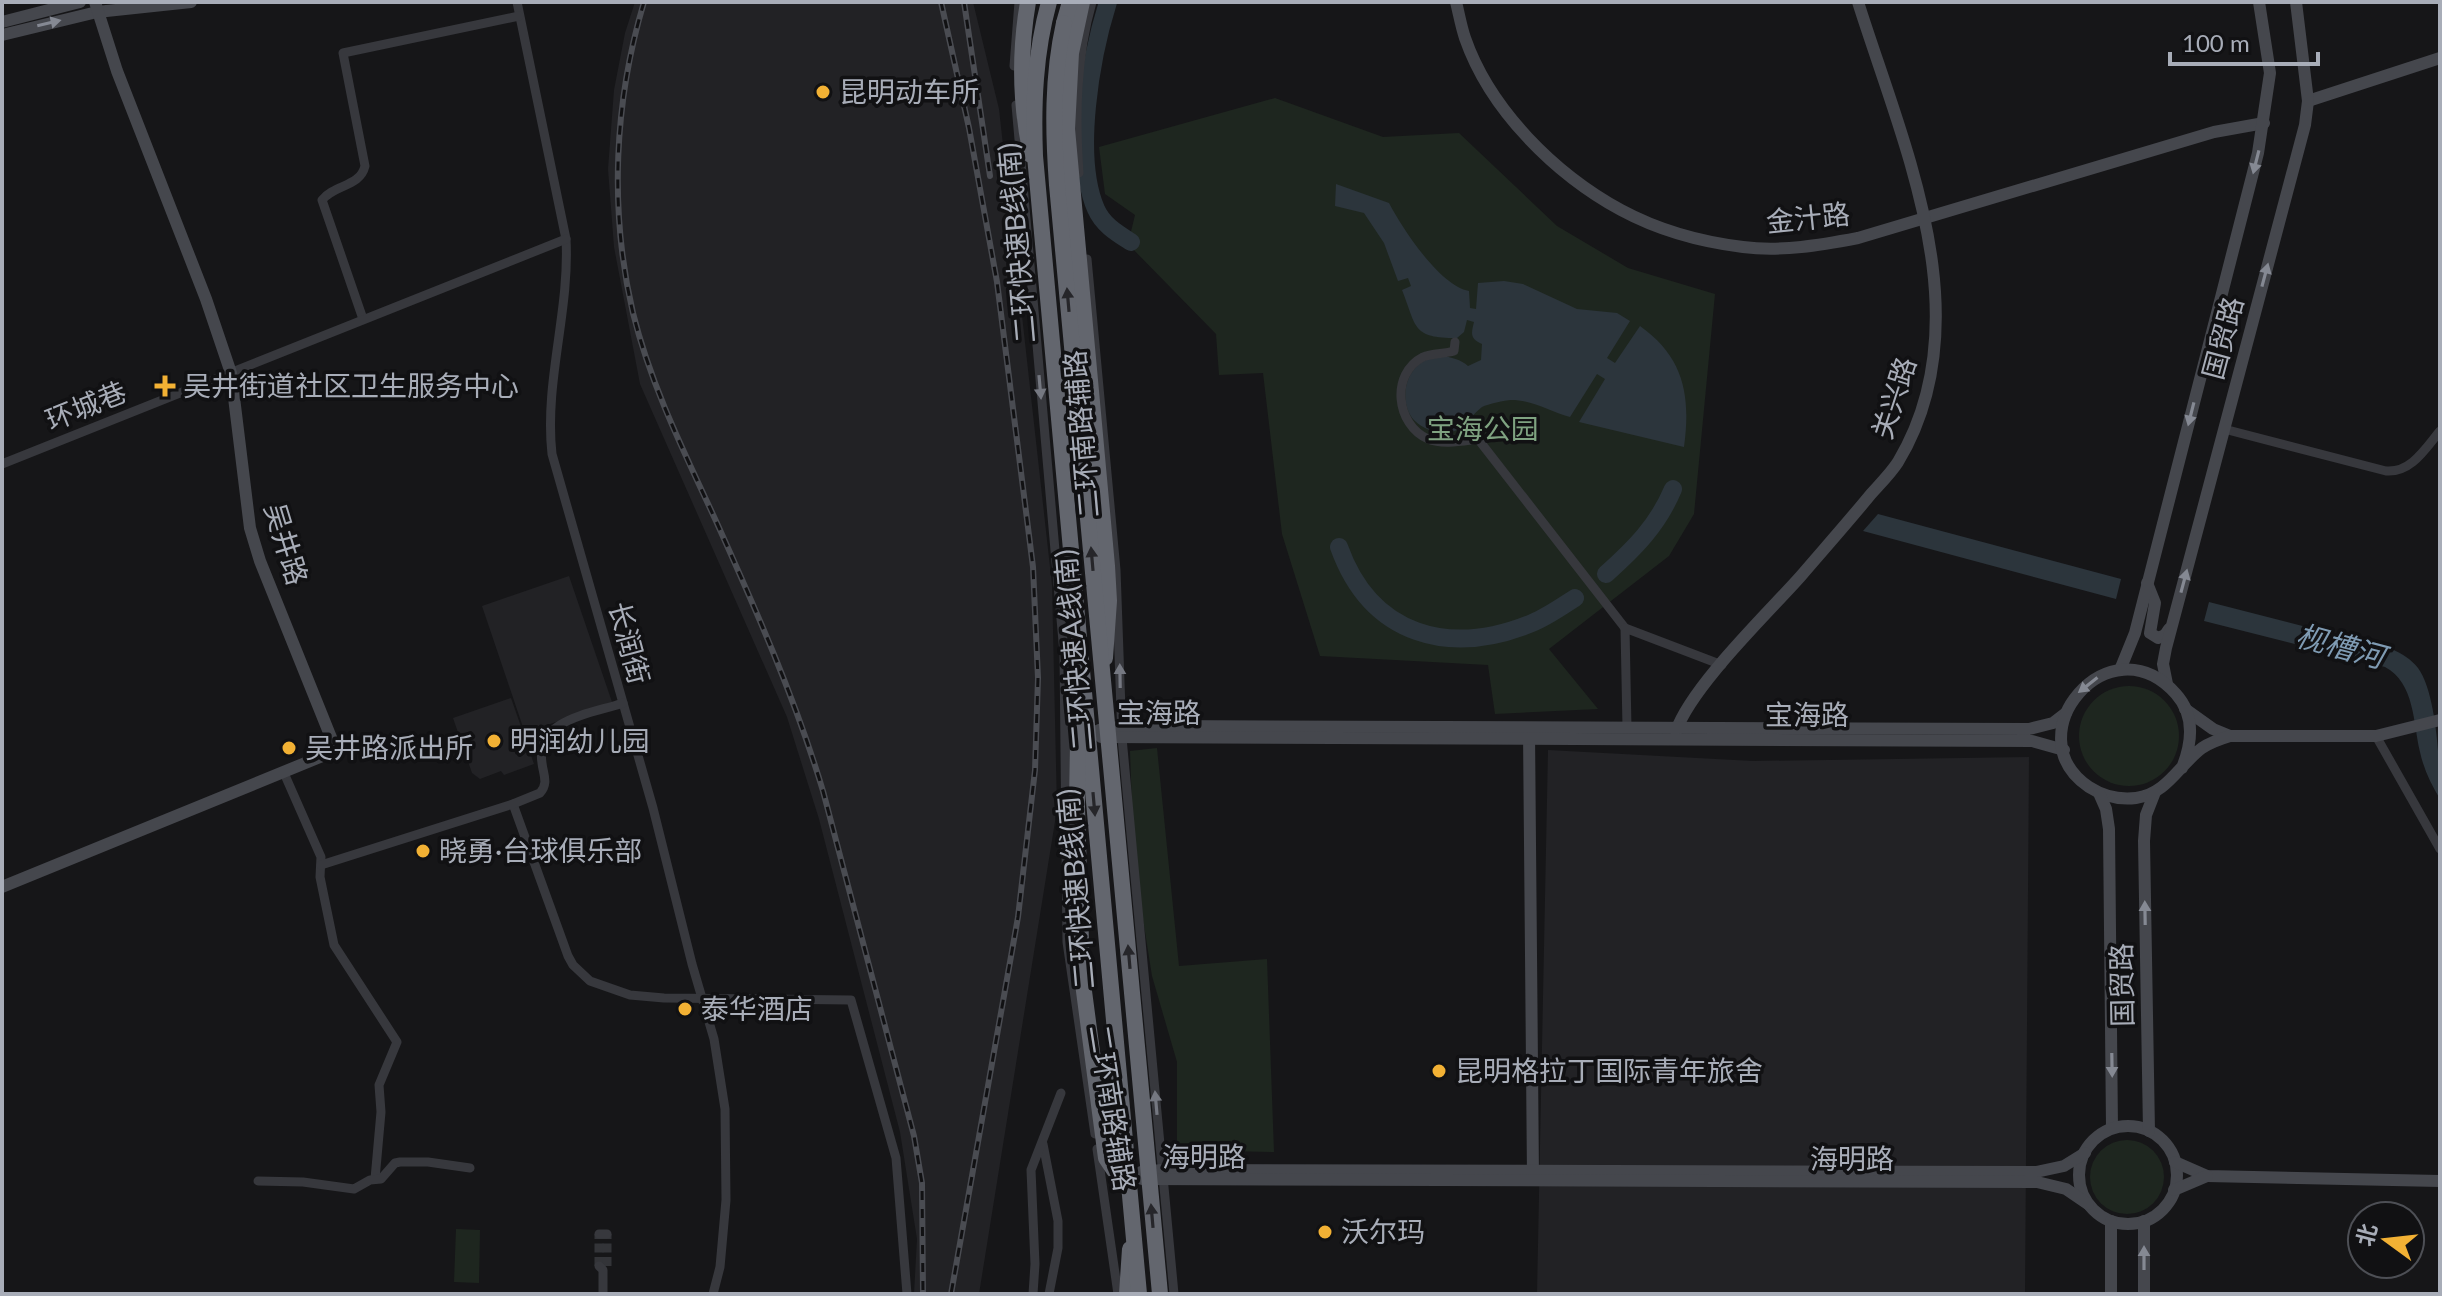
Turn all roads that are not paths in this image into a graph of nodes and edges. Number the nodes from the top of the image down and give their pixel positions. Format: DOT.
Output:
graph roads {
  1 [pos="80,2"];
  2 [pos="191,2"];
  3 [pos="517,2"];
  4 [pos="1019,2"];
  5 [pos="1028,2"];
  6 [pos="1049,2"];
  7 [pos="1070,2"];
  8 [pos="1082,2"];
  9 [pos="1092,2"];
  10 [pos="1456,2"];
  11 [pos="1858,2"];
  12 [pos="2259,2"];
  13 [pos="2296,2"];
  14 [pos="96,7"];
  15 [pos="519,16"];
  16 [pos="2,22"];
  17 [pos="2,35"];
  18 [pos="2440,58"];
  19 [pos="2308,101"];
  20 [pos="2264,123"];
  21 [pos="1054,127"];
  22 [pos="1926,218"];
  23 [pos="1043,224"];
  24 [pos="566,239"];
  25 [pos="1079,250"];
  26 [pos="363,319"];
  27 [pos="1455,342"];
  28 [pos="231,373"];
  29 [pos="2224,429"];
  30 [pos="2440,431"];
  31 [pos="2,464"];
  32 [pos="2147,583"];
  33 [pos="1076,603"];
  34 [pos="2172,625"];
  35 [pos="1625,628"];
  36 [pos="1722,665"];
  37 [pos="2120,670"];
  38 [pos="2167,684"];
  39 [pos="623,703"];
  40 [pos="2185,709"];
  41 [pos="2066,713"];
  42 [pos="2440,720"];
  43 [pos="1627,728"];
  44 [pos="1109,732"];
  45 [pos="1676,733"];
  46 [pos="1529,734"];
  47 [pos="1065,735"];
  48 [pos="2230,736"];
  49 [pos="2376,736"];
  50 [pos="2064,750"];
  51 [pos="2182,768"];
  52 [pos="284,773"];
  53 [pos="2155,792"];
  54 [pos="2099,793"];
  55 [pos="513,804"];
  56 [pos="2440,849"];
  57 [pos="321,865"];
  58 [pos="2,887"];
  59 [pos="703,997"];
  60 [pos="1061,1093"];
  61 [pos="2112,1128"];
  62 [pos="2149,1131"];
  63 [pos="1043,1144"];
  64 [pos="2085,1153"];
  65 [pos="2175,1162"];
  66 [pos="470,1168"];
  67 [pos="1100,1175"];
  68 [pos="1162,1175"];
  69 [pos="1533,1176"];
  70 [pos="2207,1176"];
  71 [pos="375,1179"];
  72 [pos="258,1181"];
  73 [pos="2440,1181"];
  74 [pos="1130,1184"];
  75 [pos="2174,1190"];
  76 [pos="2088,1204"];
  77 [pos="2111,1221"];
  78 [pos="2144,1221"];
  79 [pos="603,1267"];
  80 [pos="603,1294"];
  81 [pos="713,1294"];
  82 [pos="907,1294"];
  83 [pos="1033,1294"];
  84 [pos="1049,1294"];
  85 [pos="1118,1294"];
  86 [pos="1127,1294"];
  87 [pos="1139,1294"];
  88 [pos="1160,1294"];
  89 [pos="1174,1294"];
  90 [pos="2111,1294"];
  91 [pos="2144,1294"];
  1 -- 16 [label="street"];
  2 -- 14 [label="street"];
  3 -- 15 [label="street, 长润街"];
  4 -- 47 [label="street, 二环南路辅路, one-way"];
  5 -- 23 [label="highway"];
  6 -- 33 [label="highway, 二环快速B线(南), bridge"];
  7 -- 21 [label="highway, 二环快速A线(南), bridge"];
  8 -- 25 [label="highway"];
  44 -- 9 [label="street, 二环南路辅路, one-way"];
  10 -- 22 [label="street, 金汁路"];
  11 -- 22 [label="street, 关兴路"];
  12 -- 20 [label="street, 国贸路"];
  13 -- 19 [label="street, 国贸路"];
  17 -- 14 [label="street, one-way"];
  14 -- 28 [label="street, 吴井路"];
  15 -- 24 [label="street, 长润街"];
  15 -- 26 [label="street"];
  18 -- 19 [label="street"];
  29 -- 19 [label="street, 国贸路, one-way"];
  20 -- 22 [label="street, 金汁路"];
  20 -- 32 [label="street, 国贸路, one-way"];
  21 -- 25 [label="highway, bridge"];
  88 -- 21 [label="highway, 二环快速A线(南), one-way, bridge"];
  22 -- 36 [label="street, 关兴路"];
  24 -- 26 [label="street, 环城巷"];
  24 -- 39 [label="street, 长润街"];
  25 -- 44 [label="highway"];
  26 -- 28 [label="street, 环城巷"];
  27 -- 35 [label="street"];
  28 -- 31 [label="street, 环城巷"];
  28 -- 52 [label="street, 吴井路"];
  29 -- 30 [label="street"];
  34 -- 29 [label="street, 国贸路, one-way"];
  32 -- 34 [label="street"];
  32 -- 37 [label="street, 国贸路"];
  33 -- 74 [label="highway, 二环快速B线(南), one-way, bridge"];
  33 -- 74 [label="highway, bridge"];
  34 -- 38 [label="street, 国贸路"];
  35 -- 36 [label="street"];
  35 -- 43 [label="street"];
  36 -- 45 [label="street, 关兴路"];
  37 -- 38 [label="street"];
  37 -- 41 [label="street, one-way"];
  38 -- 40 [label="street"];
  39 -- 55 [label="street"];
  39 -- 59 [label="street, 长润街"];
  40 -- 48 [label="street"];
  40 -- 51 [label="street"];
  41 -- 45 [label="street, 宝海路"];
  41 -- 50 [label="street"];
  42 -- 49 [label="street"];
  43 -- 45 [label="street, 宝海路"];
  43 -- 46 [label="street, 宝海路"];
  44 -- 46 [label="street, 宝海路"];
  44 -- 47 [label="street"];
  68 -- 44 [label="street, 二环南路辅路, one-way"];
  45 -- 46 [label="street, 宝海路"];
  45 -- 50 [label="street, 宝海路"];
  46 -- 69 [label="street"];
  47 -- 67 [label="street, 二环南路辅路"];
  48 -- 49 [label="street"];
  48 -- 51 [label="street"];
  49 -- 56 [label="street"];
  50 -- 54 [label="street"];
  51 -- 53 [label="street"];
  52 -- 57 [label="street"];
  52 -- 58 [label="street, 吴井路"];
  53 -- 54 [label="street"];
  62 -- 53 [label="street, 国贸路, one-way"];
  54 -- 61 [label="street, 国贸路, one-way"];
  55 -- 57 [label="street"];
  55 -- 59 [label="street"];
  57 -- 71 [label="street"];
  59 -- 81 [label="street, 长润街"];
  59 -- 82 [label="street"];
  60 -- 63 [label="street"];
  61 -- 62 [label="street"];
  61 -- 64 [label="street"];
  62 -- 65 [label="street"];
  63 -- 83 [label="street"];
  63 -- 84 [label="street"];
  64 -- 69 [label="street, 海明路"];
  64 -- 76 [label="street"];
  65 -- 70 [label="street"];
  65 -- 75 [label="street"];
  66 -- 71 [label="street"];
  67 -- 74 [label="street"];
  67 -- 85 [label="street, 二环南路辅路"];
  68 -- 69 [label="street, 海明路"];
  68 -- 74 [label="street, 海明路"];
  68 -- 89 [label="street, 二环南路辅路"];
  69 -- 76 [label="street, 海明路"];
  70 -- 73 [label="street"];
  70 -- 75 [label="street"];
  71 -- 72 [label="street"];
  74 -- 86 [label="highway, bridge"];
  74 -- 87 [label="highway, 二环快速B线(南), bridge"];
  75 -- 78 [label="street"];
  76 -- 77 [label="street"];
  77 -- 78 [label="street"];
  77 -- 90 [label="street"];
  91 -- 78 [label="street, one-way"];
  79 -- 80 [label="street"];
}
